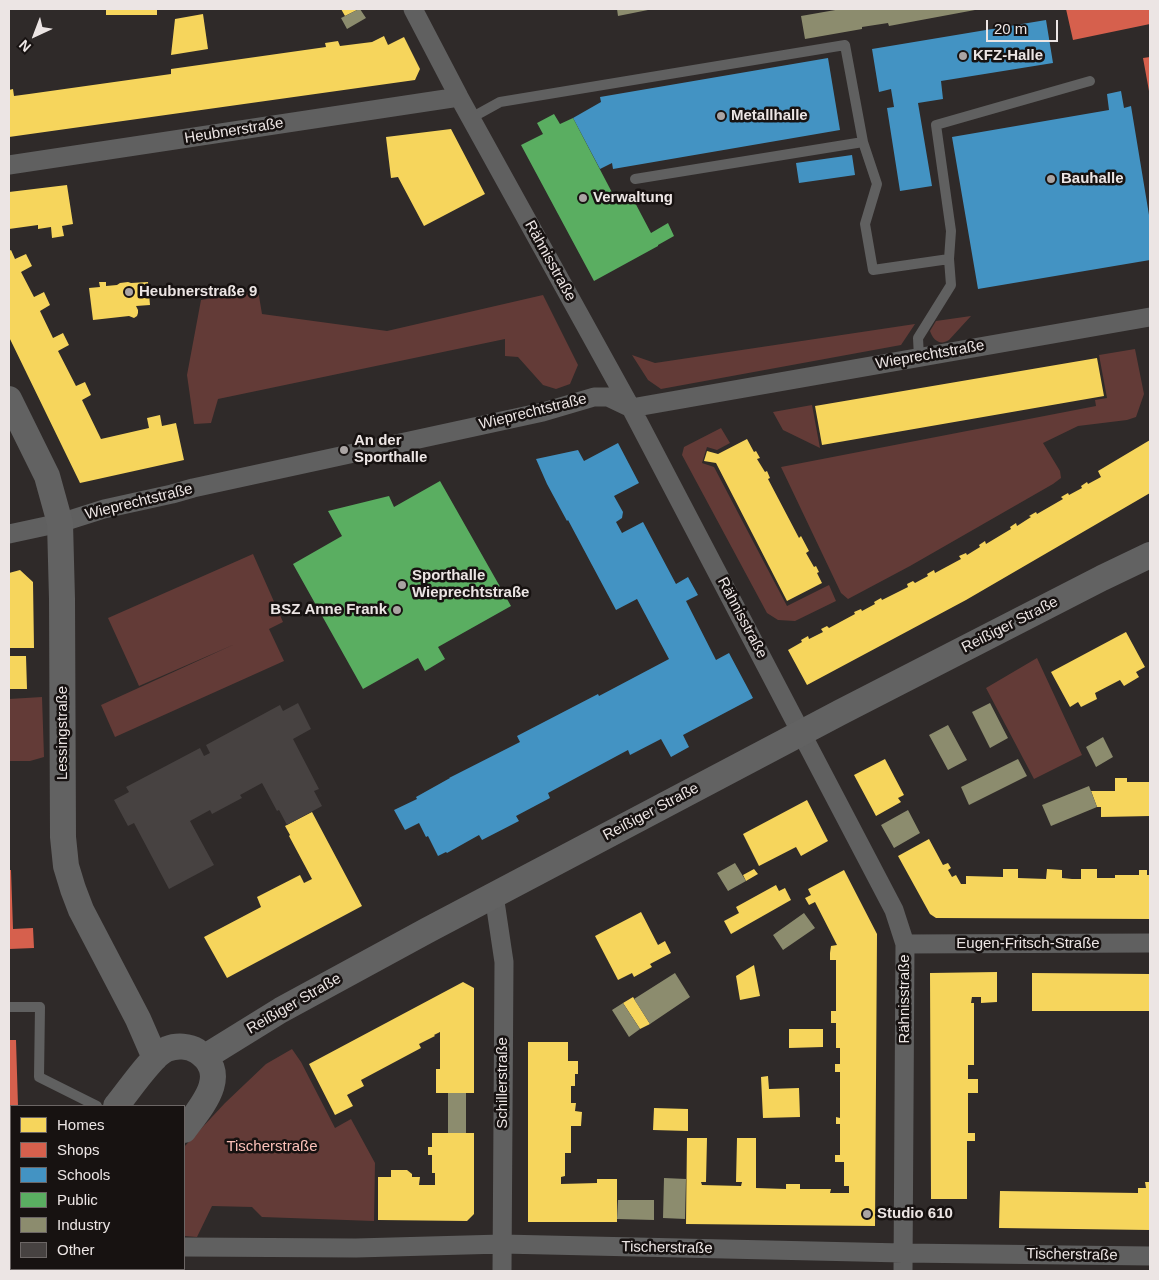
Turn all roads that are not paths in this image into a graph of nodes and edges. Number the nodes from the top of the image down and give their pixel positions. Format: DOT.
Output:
graph roads {
  1 [pos="413,9"];
  2 [pos="1090,81"];
  3 [pos="459,97"];
  4 [pos="471,118"];
  5 [pos="863,142"];
  6 [pos="9,165"];
  7 [pos="635,180"];
  8 [pos="949,259"];
  9 [pos="1150,317"];
  10 [pos="919,357"];
  11 [pos="9,399"];
  12 [pos="631,408"];
  13 [pos="60,523"];
  14 [pos="9,534"];
  15 [pos="1150,535"];
  16 [pos="1150,555"];
  17 [pos="1102,578"];
  18 [pos="802,732"];
  19 [pos="494,895"];
  20 [pos="1150,943"];
  21 [pos="905,944"];
  22 [pos="9,1007"];
  23 [pos="205,1056"];
  24 [pos="155,1058"];
  25 [pos="95,1105"];
  26 [pos="117,1105"];
  27 [pos="185,1129"];
  28 [pos="502,1244"];
  29 [pos="185,1247"];
  30 [pos="1150,1256"];
  31 [pos="904,1262"];
  32 [pos="502,1271"];
  1 -- 3 [label="street, Rähnisstraße"];
  2 -- 8 [label="lane"];
  3 -- 4 [label="street, Rähnisstraße"];
  3 -- 6 [label="street, Heubnerstraße"];
  4 -- 5 [label="lane"];
  4 -- 12 [label="street, Rähnisstraße"];
  5 -- 7 [label="lane"];
  5 -- 8 [label="lane"];
  8 -- 10 [label="lane"];
  9 -- 10 [label="street, Wieprechtstraße"];
  10 -- 12 [label="street, Wieprechtstraße"];
  11 -- 13 [label="street, Lessingstraße"];
  12 -- 13 [label="street, Wieprechtstraße"];
  12 -- 18 [label="street, Rähnisstraße"];
  13 -- 14 [label="street, Wieprechtstraße"];
  13 -- 24 [label="street, Lessingstraße"];
  15 -- 17 [label="street, Reißiger Straße"];
  16 -- 17 [label="street, Reißiger Straße"];
  17 -- 18 [label="street, Reißiger Straße"];
  18 -- 19 [label="street, Reißiger Straße"];
  18 -- 21 [label="street, Rähnisstraße"];
  19 -- 23 [label="street, Reißiger Straße"];
  19 -- 28 [label="street, Schillerstraße"];
  20 -- 21 [label="street, Eugen-Fritsch-Straße"];
  21 -- 31 [label="street, Rähnisstraße"];
  22 -- 25 [label="lane"];
  23 -- 24 [label="street"];
  23 -- 27 [label="street"];
  24 -- 26 [label="street"];
  28 -- 29 [label="street, Tischerstraße"];
  28 -- 31 [label="street, Tischerstraße"];
  28 -- 32 [label="street, Schillerstraße"];
  30 -- 31 [label="street, Tischerstraße"];
}
